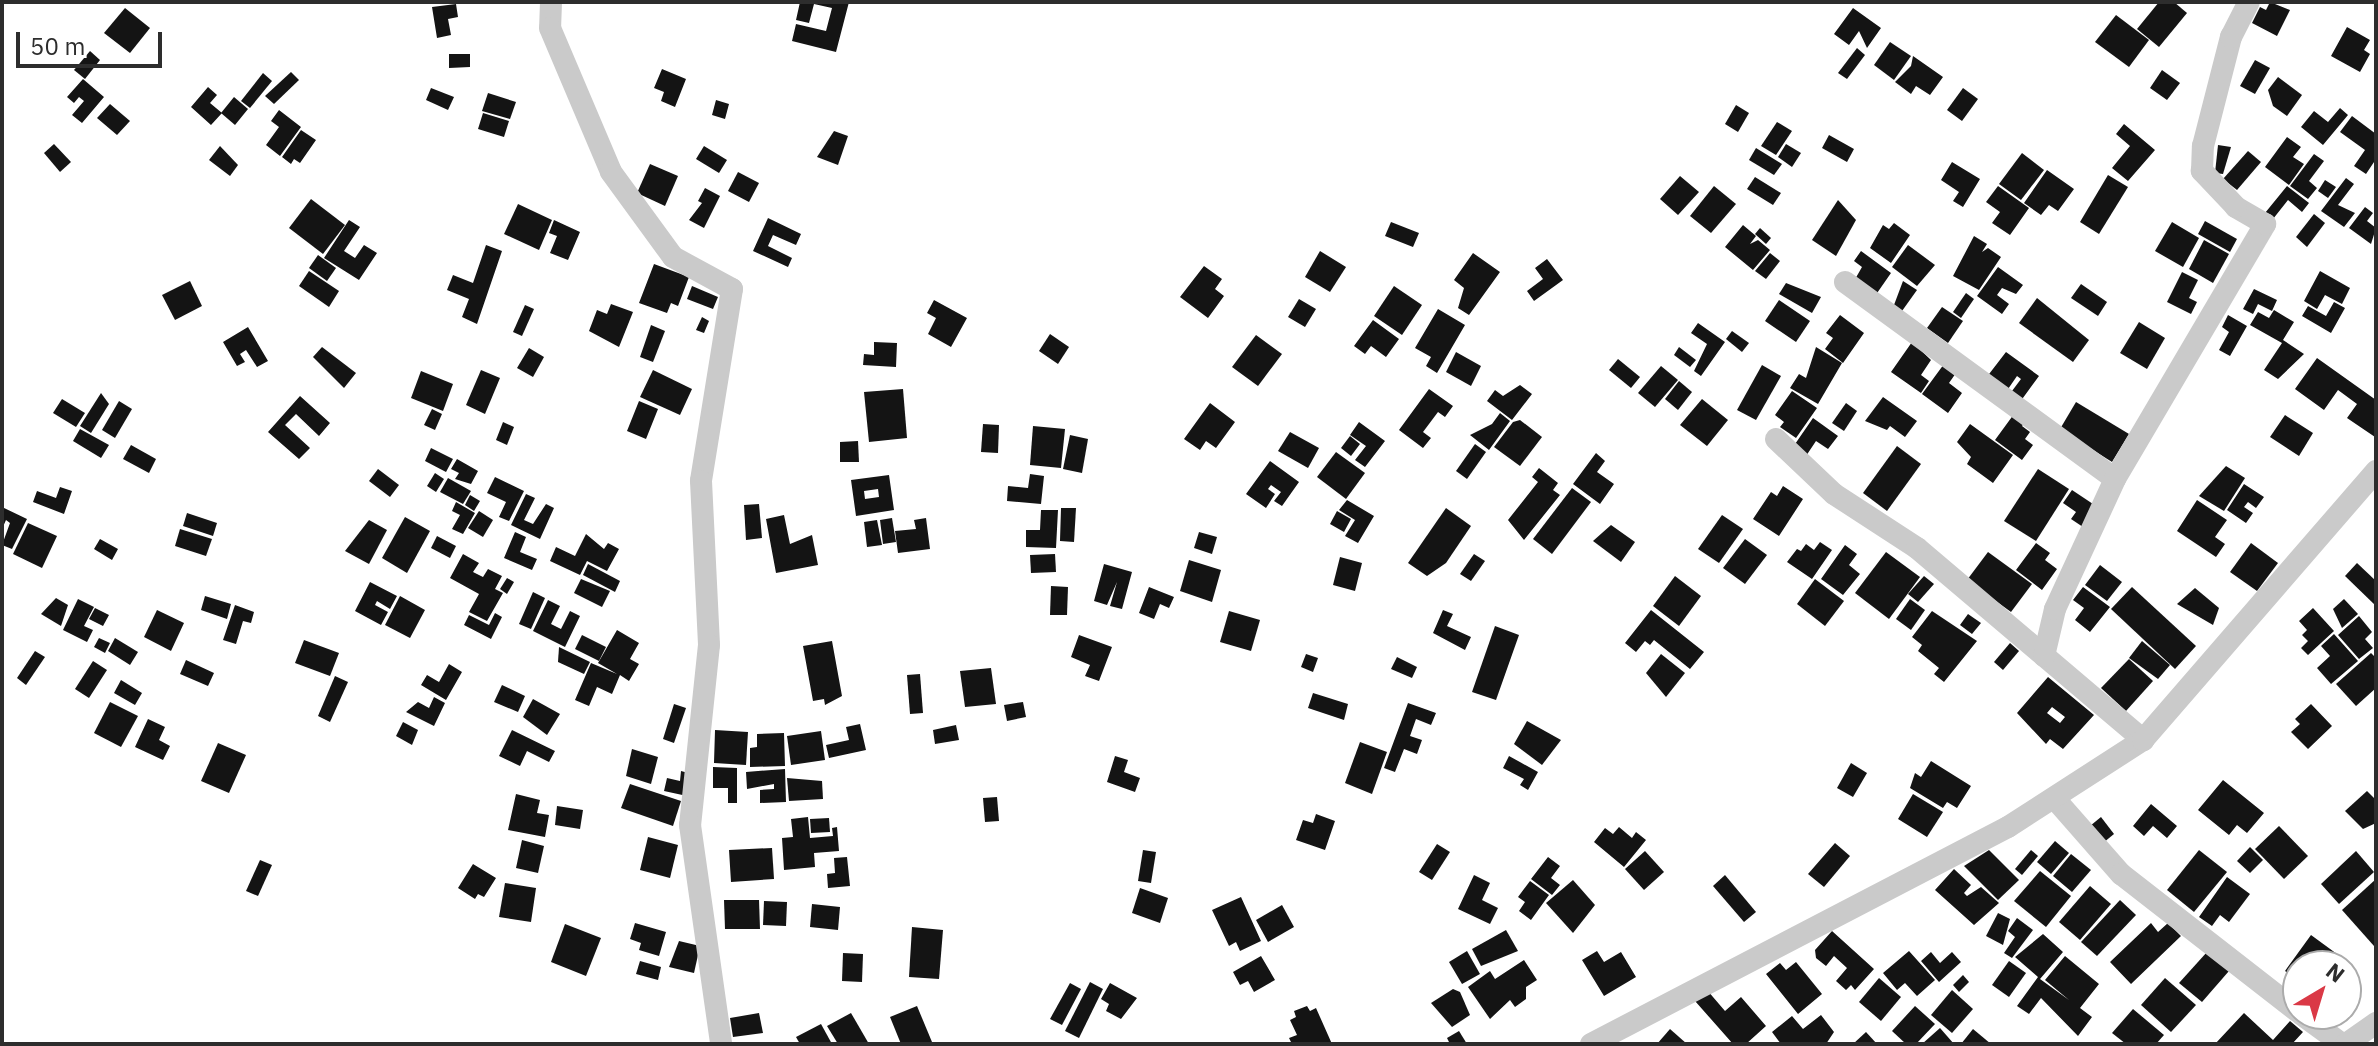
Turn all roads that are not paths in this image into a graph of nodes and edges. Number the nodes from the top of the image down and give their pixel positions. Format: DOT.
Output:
graph roads {
  1 [pos="551,2"];
  2 [pos="2249,2"];
  3 [pos="1845,282"];
  4 [pos="1776,439"];
  5 [pos="2376,471"];
  6 [pos="2115,479"];
  7 [pos="2044,656"];
  8 [pos="2143,740"];
  9 [pos="2055,799"];
  10 [pos="2282,1000"];
  11 [pos="2324,1030"];
  12 [pos="2373,1032"];
  13 [pos="721,1044"];
  14 [pos="1591,1044"];
  15 [pos="2344,1044"];
  1 -- 13 [label="street"];
  2 -- 6 [label="street"];
  3 -- 6 [label="street"];
  4 -- 7 [label="street"];
  5 -- 8 [label="street"];
  6 -- 7 [label="street"];
  7 -- 8 [label="street"];
  8 -- 9 [label="street"];
  9 -- 10 [label="street"];
  9 -- 14 [label="street"];
  11 -- 15 [label="street"];
  12 -- 15 [label="street"];
}
